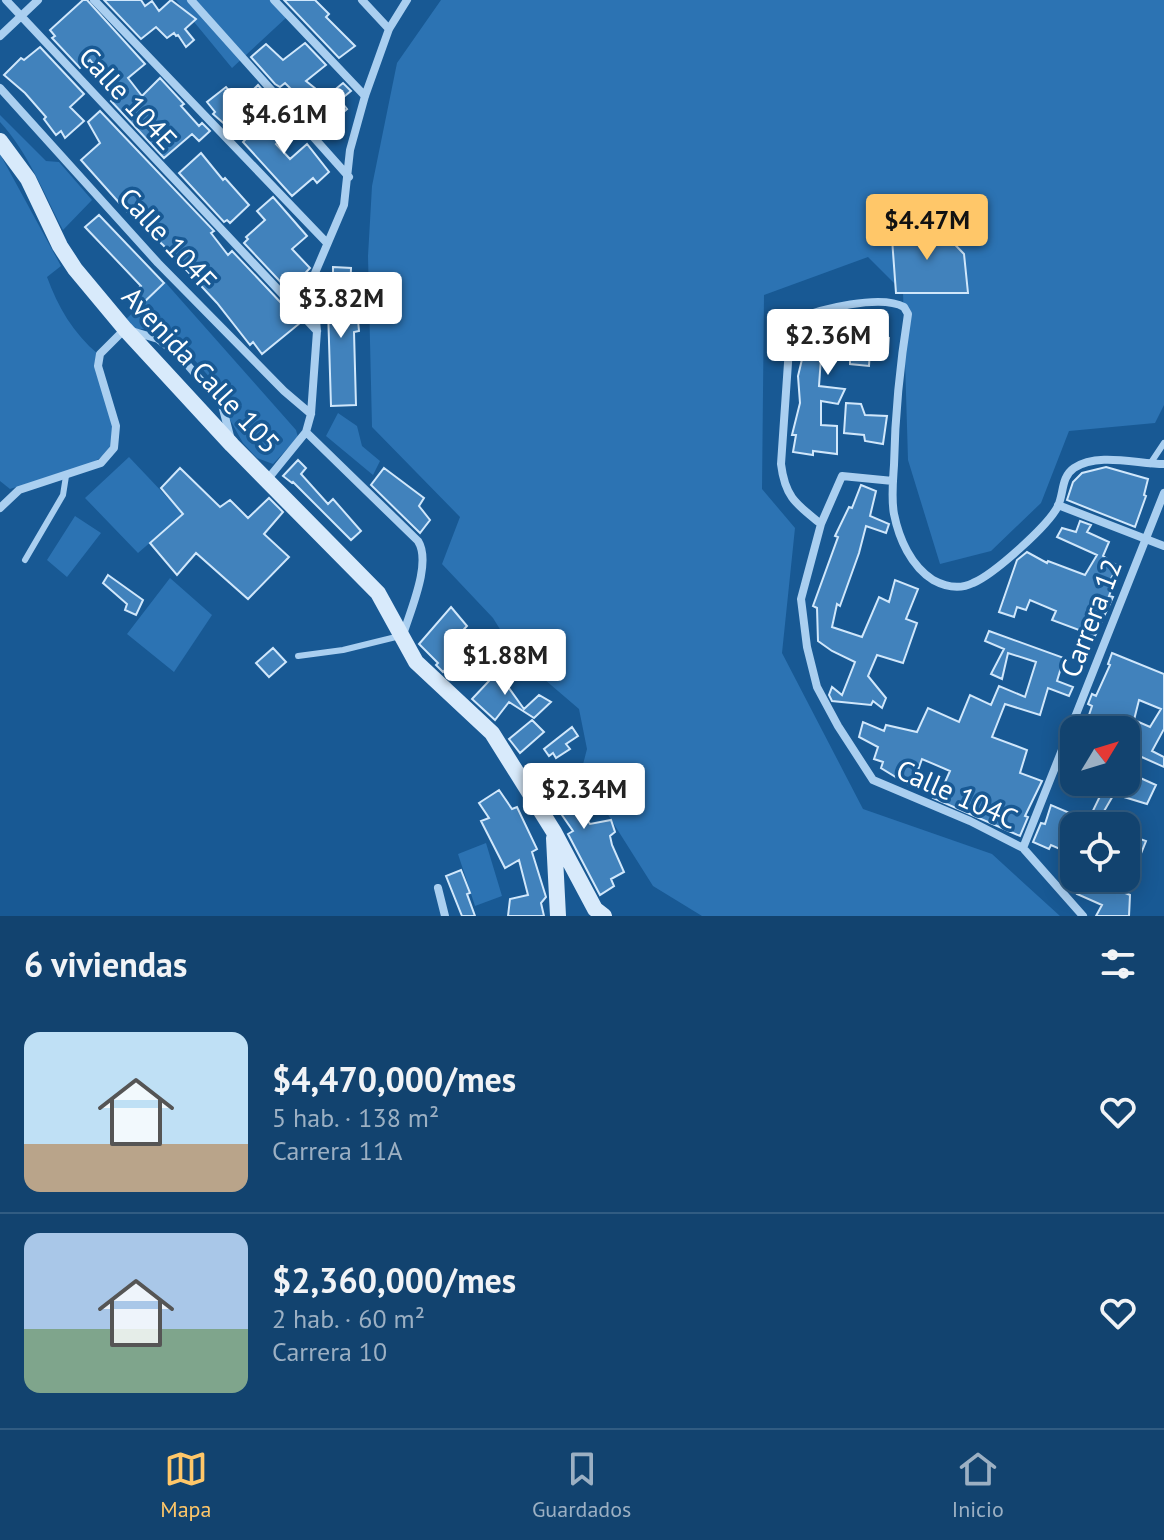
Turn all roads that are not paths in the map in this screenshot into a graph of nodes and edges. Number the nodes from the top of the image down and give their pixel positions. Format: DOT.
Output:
graph roads {
  1 [pos="6,0"];
  2 [pos="38,0"];
  3 [pos="94,0"];
  4 [pos="191,0"];
  5 [pos="274,0"];
  6 [pos="362,0"];
  7 [pos="407,0"];
  8 [pos="21,17"];
  9 [pos="389,29"];
  10 [pos="0,36"];
  11 [pos="0,88"];
  12 [pos="365,96"];
  13 [pos="0,141"];
  14 [pos="349,177"];
  15 [pos="327,243"];
  16 [pos="125,329"];
  17 [pos="317,331"];
  18 [pos="311,414"];
  19 [pos="306,432"];
  20 [pos="1164,443"];
  21 [pos="1150,464"];
  22 [pos="1164,464"];
  23 [pos="66,476"];
  24 [pos="267,480"];
  25 [pos="893,481"];
  26 [pos="1164,493"];
  27 [pos="1058,505"];
  28 [pos="0,508"];
  29 [pos="821,524"];
  30 [pos="1145,538"];
  31 [pos="1164,546"];
  32 [pos="25,560"];
  33 [pos="403,635"];
  34 [pos="298,656"];
  35 [pos="554,832"];
  36 [pos="1023,848"];
  37 [pos="438,888"];
  38 [pos="596,914"];
  39 [pos="445,916"];
  40 [pos="558,916"];
  41 [pos="1083,916"];
  1 -- 8 [label="street, Calle 104E"];
  2 -- 8 [label="street"];
  3 -- 15 [label="street"];
  4 -- 14 [label="street"];
  5 -- 12 [label="street"];
  6 -- 9 [label="street"];
  7 -- 9 [label="street"];
  8 -- 10 [label="street"];
  8 -- 17 [label="street, Calle 104E"];
  9 -- 12 [label="street"];
  11 -- 18 [label="street, Calle 104F"];
  12 -- 14 [label="street"];
  13 -- 16 [label="main road, Avenida Calle 105"];
  14 -- 15 [label="street"];
  15 -- 17 [label="street"];
  16 -- 23 [label="street"];
  16 -- 24 [label="main road, Avenida Calle 105"];
  17 -- 18 [label="street"];
  18 -- 19 [label="street"];
  19 -- 24 [label="street"];
  19 -- 33 [label="street"];
  20 -- 21 [label="lane"];
  21 -- 22 [label="street"];
  21 -- 27 [label="street"];
  23 -- 28 [label="street"];
  23 -- 32 [label="lane"];
  24 -- 33 [label="main road, Avenida Calle 105"];
  25 -- 27 [label="street"];
  25 -- 29 [label="street"];
  25 -- 29 [label="street"];
  26 -- 30 [label="street, Carrera 12"];
  27 -- 30 [label="street"];
  29 -- 36 [label="street, Calle 104C"];
  30 -- 31 [label="street"];
  30 -- 36 [label="street, Carrera 12"];
  33 -- 34 [label="lane"];
  33 -- 35 [label="main road, Avenida Calle 105"];
  35 -- 38 [label="main road, Avenida Calle 105"];
  35 -- 40 [label="main road"];
  36 -- 41 [label="street"];
  37 -- 39 [label="street"];
}
